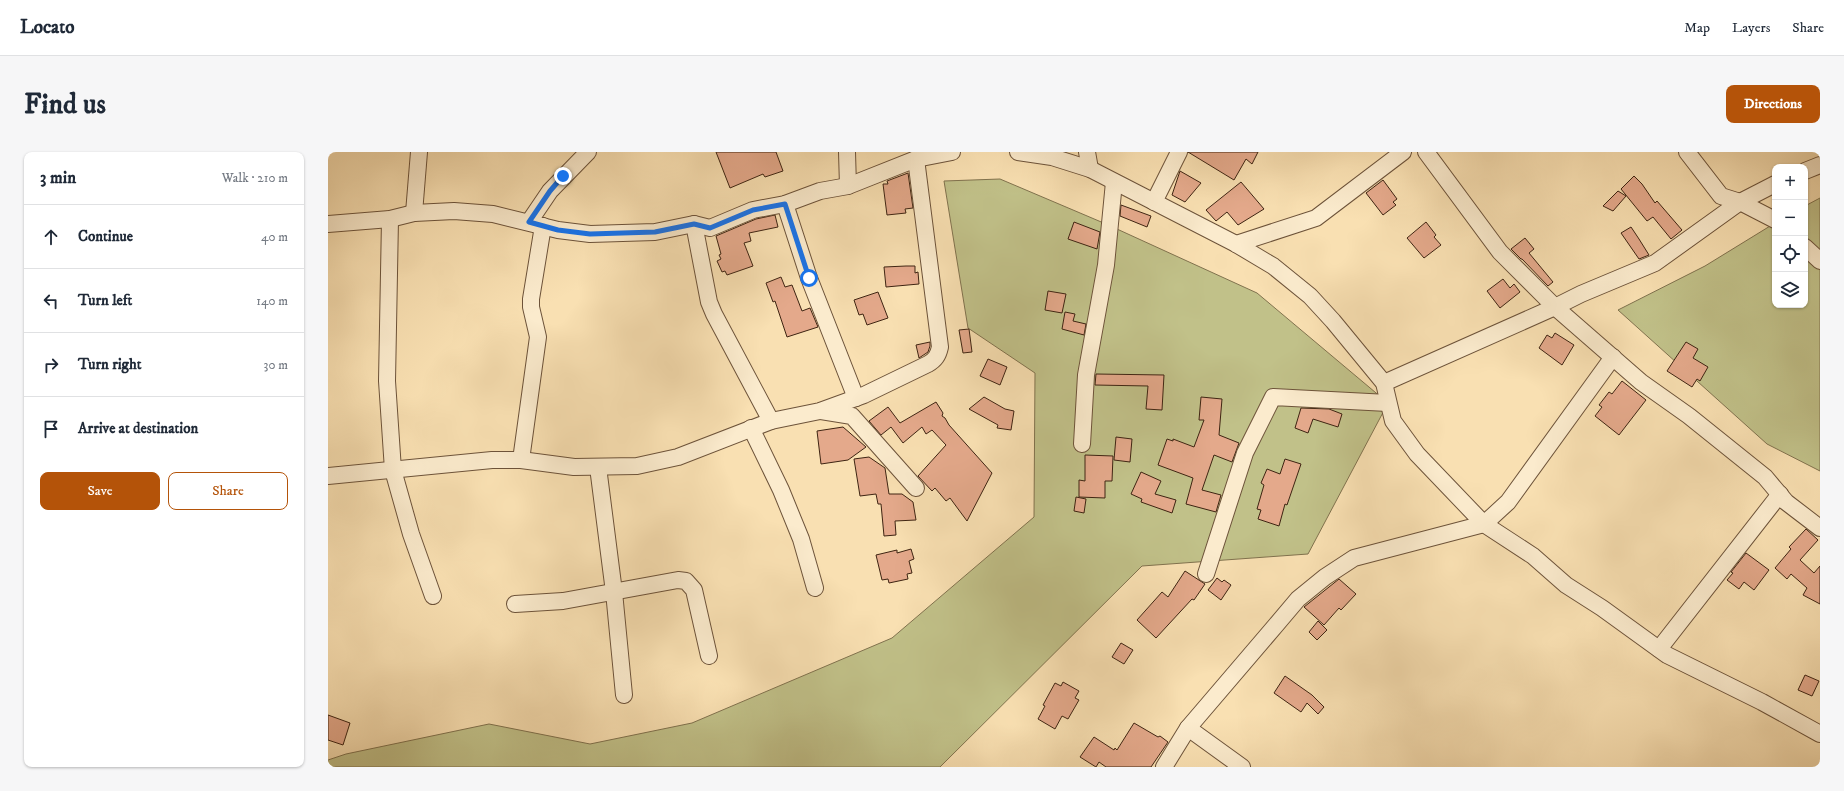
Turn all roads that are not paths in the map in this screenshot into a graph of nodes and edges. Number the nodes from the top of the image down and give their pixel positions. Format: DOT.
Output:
graph roads {
  1 [pos="419,152"];
  2 [pos="588,152"];
  3 [pos="847,152"];
  4 [pos="952,152"];
  5 [pos="1018,152"];
  6 [pos="1087,152"];
  7 [pos="1179,152"];
  8 [pos="1403,152"];
  9 [pos="1426,152"];
  10 [pos="1687,152"];
  11 [pos="916,159"];
  12 [pos="1820,165"];
  13 [pos="1090,169"];
  14 [pos="1808,170"];
  15 [pos="1114,182"];
  16 [pos="848,186"];
  17 [pos="1772,186"];
  18 [pos="1154,202"];
  19 [pos="1740,202"];
  20 [pos="785,204"];
  21 [pos="414,213"];
  22 [pos="1772,218"];
  23 [pos="390,219"];
  24 [pos="328,224"];
  25 [pos="536,224"];
  26 [pos="694,224"];
  27 [pos="1236,244"];
  28 [pos="1808,250"];
  29 [pos="1820,261"];
  30 [pos="1555,307"];
  31 [pos="1613,357"];
  32 [pos="1384,383"];
  33 [pos="856,398"];
  34 [pos="1388,403"];
  35 [pos="820,411"];
  36 [pos="771,421"];
  37 [pos="751,428"];
  38 [pos="1082,444"];
  39 [pos="520,460"];
  40 [pos="598,468"];
  41 [pos="393,470"];
  42 [pos="328,476"];
  43 [pos="916,488"];
  44 [pos="1780,494"];
  45 [pos="1484,524"];
  46 [pos="1820,528"];
  47 [pos="1206,574"];
  48 [pos="815,588"];
  49 [pos="614,592"];
  50 [pos="433,596"];
  51 [pos="515,604"];
  52 [pos="1659,649"];
  53 [pos="709,656"];
  54 [pos="624,695"];
  55 [pos="1188,728"];
  56 [pos="1820,734"];
  57 [pos="1164,767"];
  58 [pos="1242,767"];
  1 -- 21 [label="street"];
  2 -- 25 [label="street"];
  3 -- 16 [label="street"];
  4 -- 11 [label="street"];
  5 -- 13 [label="street"];
  6 -- 13 [label="street"];
  7 -- 18 [label="street"];
  8 -- 27 [label="street"];
  9 -- 30 [label="street"];
  10 -- 19 [label="street"];
  11 -- 16 [label="street"];
  11 -- 33 [label="street"];
  12 -- 14 [label="street"];
  13 -- 15 [label="street"];
  15 -- 18 [label="street"];
  15 -- 38 [label="street"];
  16 -- 20 [label="street"];
  17 -- 19 [label="street"];
  18 -- 27 [label="street"];
  19 -- 22 [label="street"];
  19 -- 30 [label="street"];
  20 -- 26 [label="street"];
  20 -- 33 [label="street"];
  21 -- 23 [label="street"];
  21 -- 25 [label="street"];
  23 -- 24 [label="street"];
  23 -- 41 [label="street"];
  25 -- 26 [label="street"];
  25 -- 39 [label="street"];
  26 -- 36 [label="street"];
  27 -- 32 [label="street"];
  28 -- 29 [label="street"];
  30 -- 31 [label="street"];
  30 -- 32 [label="street"];
  31 -- 44 [label="street"];
  31 -- 45 [label="street"];
  32 -- 34 [label="street"];
  33 -- 35 [label="street"];
  34 -- 45 [label="street"];
  34 -- 47 [label="street"];
  35 -- 36 [label="street"];
  35 -- 43 [label="street"];
  36 -- 37 [label="street"];
  37 -- 40 [label="street"];
  37 -- 48 [label="street"];
  39 -- 40 [label="street"];
  39 -- 41 [label="street"];
  40 -- 49 [label="street"];
  41 -- 42 [label="street"];
  41 -- 50 [label="street"];
  44 -- 46 [label="street"];
  44 -- 52 [label="street"];
  45 -- 52 [label="street"];
  45 -- 55 [label="street"];
  49 -- 51 [label="street"];
  49 -- 53 [label="street"];
  49 -- 54 [label="street"];
  52 -- 56 [label="street"];
  55 -- 57 [label="street"];
  55 -- 58 [label="street"];
}
